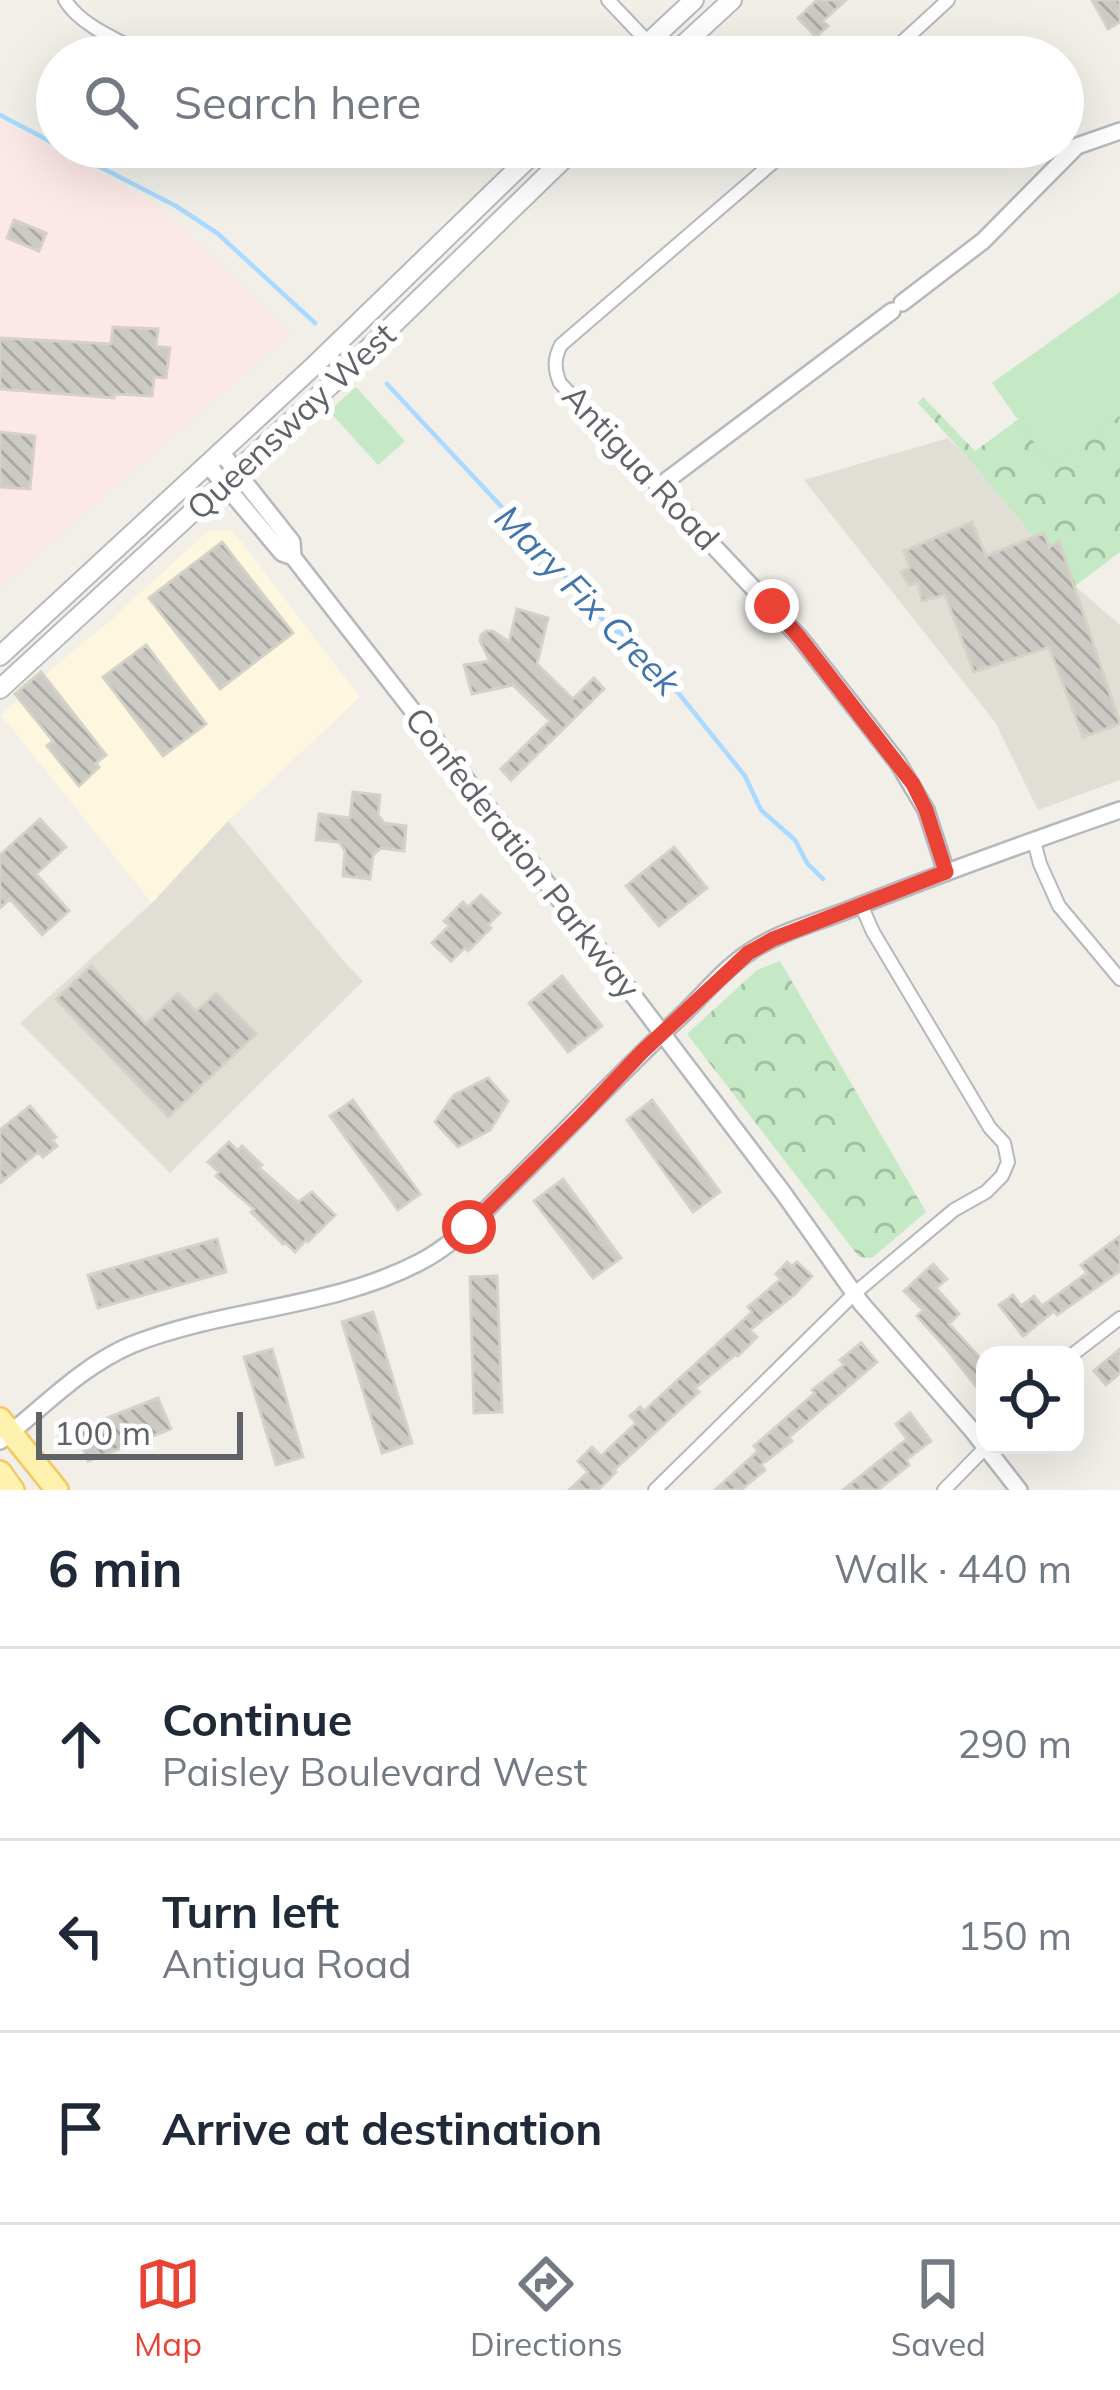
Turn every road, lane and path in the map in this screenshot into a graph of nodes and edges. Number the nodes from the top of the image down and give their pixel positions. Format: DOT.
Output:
graph roads {
  1 [pos="65,0"];
  2 [pos="608,0"];
  3 [pos="694,0"];
  4 [pos="731,0"];
  5 [pos="948,0"];
  6 [pos="113,36"];
  7 [pos="644,36"];
  8 [pos="670,36"];
  9 [pos="682,36"];
  10 [pos="909,36"];
  11 [pos="1120,131"];
  12 [pos="1084,143"];
  13 [pos="519,168"];
  14 [pos="554,168"];
  15 [pos="767,168"];
  16 [pos="1054,168"];
  17 [pos="214,458"];
  18 [pos="229,477"];
  19 [pos="658,487"];
  20 [pos="0,656"];
  21 [pos="0,689"];
  22 [pos="1120,810"];
  23 [pos="1034,841"];
  24 [pos="946,872"];
  25 [pos="861,904"];
  26 [pos="1120,979"];
  27 [pos="662,1034"];
  28 [pos="856,1292"];
  29 [pos="1120,1318"];
  30 [pos="1084,1346"];
  31 [pos="4,1431"];
  32 [pos="976,1435"];
  33 [pos="978,1454"];
  34 [pos="992,1454"];
  35 [pos="0,1472"];
  36 [pos="13,1490"];
  37 [pos="57,1490"];
  38 [pos="655,1490"];
  39 [pos="944,1490"];
  40 [pos="1018,1490"];
  1 -- 6 [label="street"];
  2 -- 7 [label="street"];
  3 -- 8 [label="main road"];
  4 -- 9 [label="main road"];
  5 -- 10 [label="street"];
  11 -- 12 [label="street"];
  13 -- 17 [label="main road, Queensway West"];
  14 -- 18 [label="main road, Queensway West"];
  15 -- 19 [label="street, Antigua Road"];
  16 -- 19 [label="street"];
  17 -- 18 [label="street, Confederation Parkway"];
  17 -- 20 [label="main road, Queensway West"];
  18 -- 21 [label="main road, Queensway West"];
  18 -- 27 [label="street, Confederation Parkway"];
  19 -- 24 [label="street, Antigua Road"];
  22 -- 23 [label="street"];
  23 -- 24 [label="street"];
  23 -- 26 [label="street"];
  24 -- 25 [label="street"];
  25 -- 27 [label="street"];
  25 -- 28 [label="street"];
  27 -- 28 [label="street, Confederation Parkway"];
  27 -- 31 [label="street"];
  28 -- 32 [label="street, Confederation Parkway"];
  28 -- 38 [label="street"];
  29 -- 30 [label="street"];
  31 -- 37 [label="main road"];
  33 -- 39 [label="street"];
  34 -- 40 [label="street, Confederation Parkway"];
  35 -- 36 [label="main road"];
}
